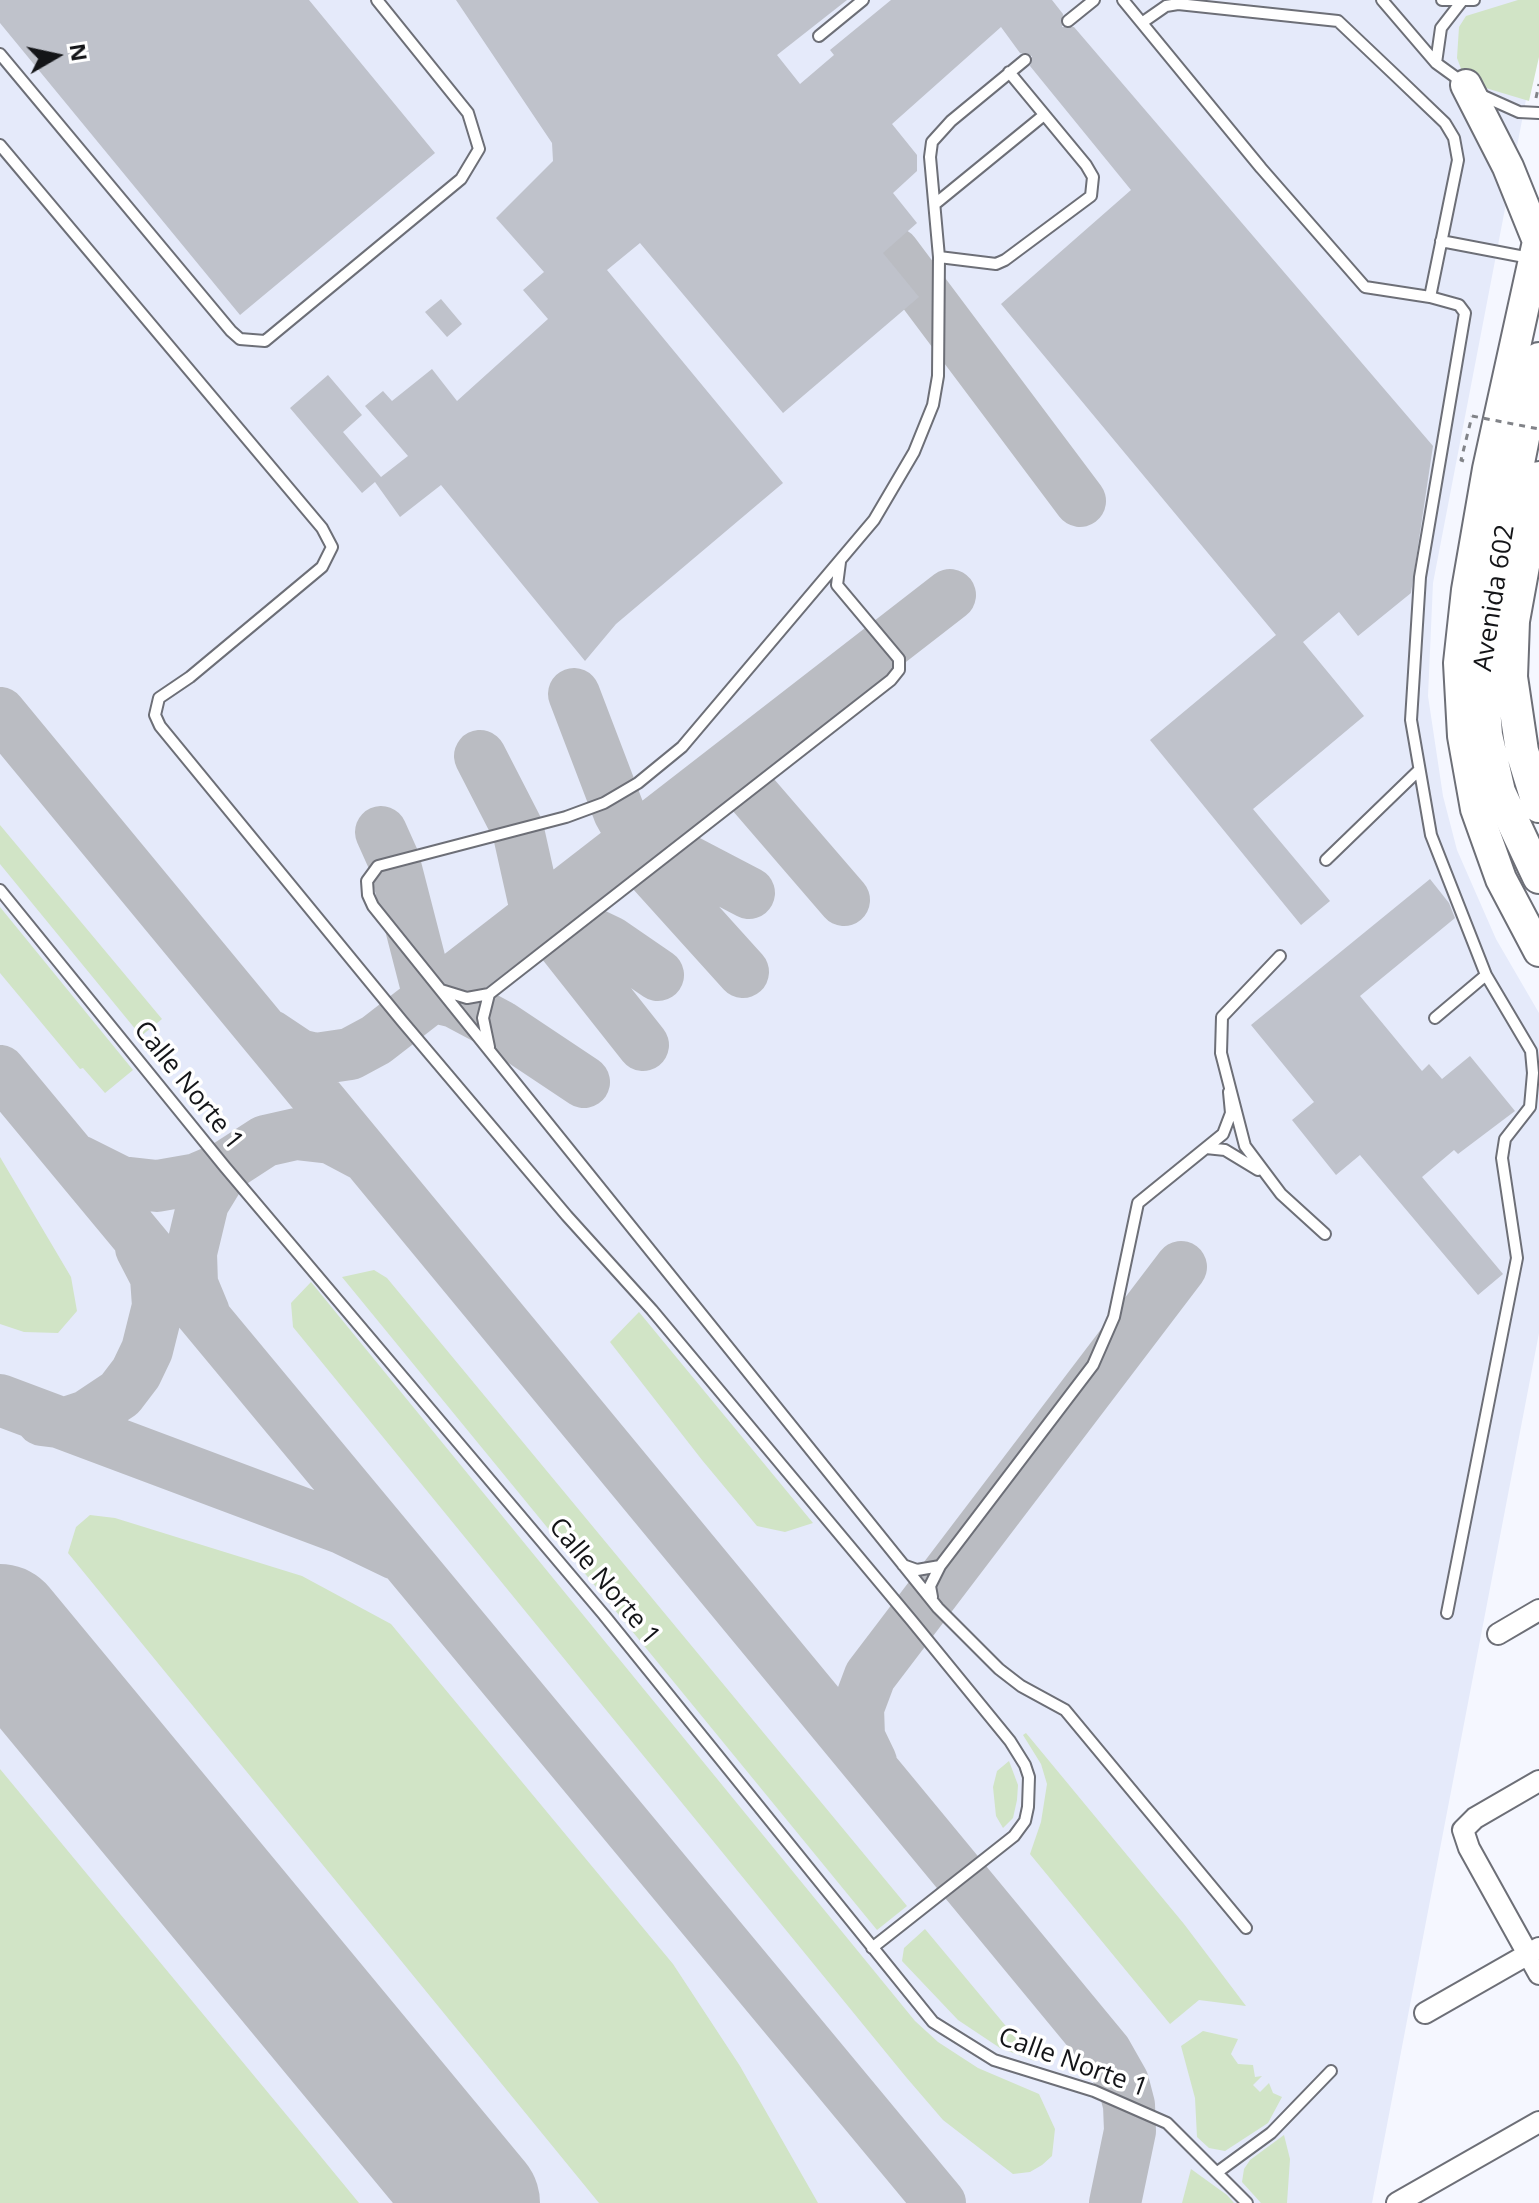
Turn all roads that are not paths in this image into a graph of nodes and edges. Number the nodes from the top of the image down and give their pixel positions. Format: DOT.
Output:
graph roads {
  1 [pos="377,0"];
  2 [pos="863,0"];
  3 [pos="1094,0"];
  4 [pos="1123,0"];
  5 [pos="1382,0"];
  6 [pos="1442,0"];
  7 [pos="1474,0"];
  8 [pos="1462,1"];
  9 [pos="1068,21"];
  10 [pos="1143,22"];
  11 [pos="819,36"];
  12 [pos="0,54"];
  13 [pos="1025,60"];
  14 [pos="1436,63"];
  15 [pos="1009,72"];
  16 [pos="1466,85"];
  17 [pos="1539,113"];
  18 [pos="1044,115"];
  19 [pos="0,145"];
  20 [pos="935,204"];
  21 [pos="1441,241"];
  22 [pos="1538,246"];
  23 [pos="939,257"];
  24 [pos="1430,297"];
  25 [pos="1539,359"];
  26 [pos="1539,478"];
  27 [pos="841,560"];
  28 [pos="1539,583"];
  29 [pos="837,585"];
  30 [pos="816,588"];
  31 [pos="1511,677"];
  32 [pos="1417,772"];
  33 [pos="1539,806"];
  34 [pos="1326,860"];
  35 [pos="1539,877"];
  36 [pos="0,890"];
  37 [pos="1539,951"];
  38 [pos="1280,956"];
  39 [pos="1486,975"];
  40 [pos="440,989"];
  41 [pos="489,994"];
  42 [pos="1435,1018"];
  43 [pos="1535,1047"];
  44 [pos="490,1051"];
  45 [pos="1229,1092"];
  46 [pos="1206,1148"];
  47 [pos="1264,1175"];
  48 [pos="1325,1234"];
  49 [pos="903,1564"];
  50 [pos="940,1566"];
  51 [pos="938,1608"];
  52 [pos="1539,1610"];
  53 [pos="1447,1613"];
  54 [pos="1498,1634"];
  55 [pos="1539,1781"];
  56 [pos="1246,1928"];
  57 [pos="872,1948"];
  58 [pos="1533,1951"];
  59 [pos="1539,1974"];
  60 [pos="1425,2013"];
  61 [pos="1331,2071"];
  62 [pos="1539,2122"];
  63 [pos="1219,2171"];
  64 [pos="1247,2203"];
  65 [pos="1397,2203"];
  1 -- 12 [label="lane"];
  2 -- 11 [label="lane"];
  3 -- 9 [label="lane"];
  4 -- 10 [label="lane"];
  5 -- 14 [label="lane"];
  6 -- 8 [label="lane"];
  7 -- 8 [label="lane"];
  8 -- 14 [label="lane"];
  10 -- 21 [label="lane"];
  10 -- 24 [label="lane"];
  13 -- 15 [label="lane"];
  14 -- 16 [label="lane"];
  15 -- 18 [label="lane"];
  15 -- 20 [label="lane"];
  16 -- 17 [label="lane"];
  16 -- 22 [label="main road"];
  18 -- 20 [label="lane"];
  18 -- 23 [label="lane"];
  19 -- 57 [label="lane"];
  20 -- 23 [label="lane"];
  21 -- 22 [label="lane"];
  21 -- 24 [label="lane"];
  22 -- 37 [label="main road"];
  23 -- 27 [label="lane"];
  24 -- 32 [label="lane"];
  25 -- 35 [label="main road, Avenida 602"];
  26 -- 31 [label="main road, Avenida 602"];
  27 -- 29 [label="lane"];
  27 -- 30 [label="lane"];
  28 -- 31 [label="main road, Avenida 602"];
  29 -- 30 [label="lane"];
  29 -- 41 [label="lane"];
  30 -- 40 [label="lane"];
  31 -- 33 [label="main road, Avenida 602"];
  32 -- 34 [label="lane"];
  32 -- 39 [label="lane"];
  36 -- 57 [label="lane, Calle Norte 1"];
  38 -- 45 [label="lane"];
  39 -- 42 [label="lane"];
  39 -- 43 [label="lane"];
  40 -- 41 [label="lane"];
  40 -- 44 [label="lane"];
  41 -- 44 [label="lane"];
  43 -- 53 [label="lane"];
  44 -- 49 [label="lane"];
  45 -- 46 [label="lane"];
  45 -- 47 [label="lane"];
  46 -- 47 [label="lane"];
  46 -- 50 [label="lane"];
  47 -- 48 [label="lane"];
  49 -- 50 [label="lane"];
  49 -- 51 [label="lane"];
  50 -- 51 [label="lane"];
  51 -- 56 [label="lane"];
  52 -- 54 [label="street"];
  55 -- 58 [label="street"];
  57 -- 63 [label="lane, Calle Norte 1"];
  58 -- 59 [label="street"];
  58 -- 60 [label="street"];
  61 -- 63 [label="lane"];
  62 -- 65 [label="street"];
  63 -- 64 [label="lane, Calle Norte 1"];
}
